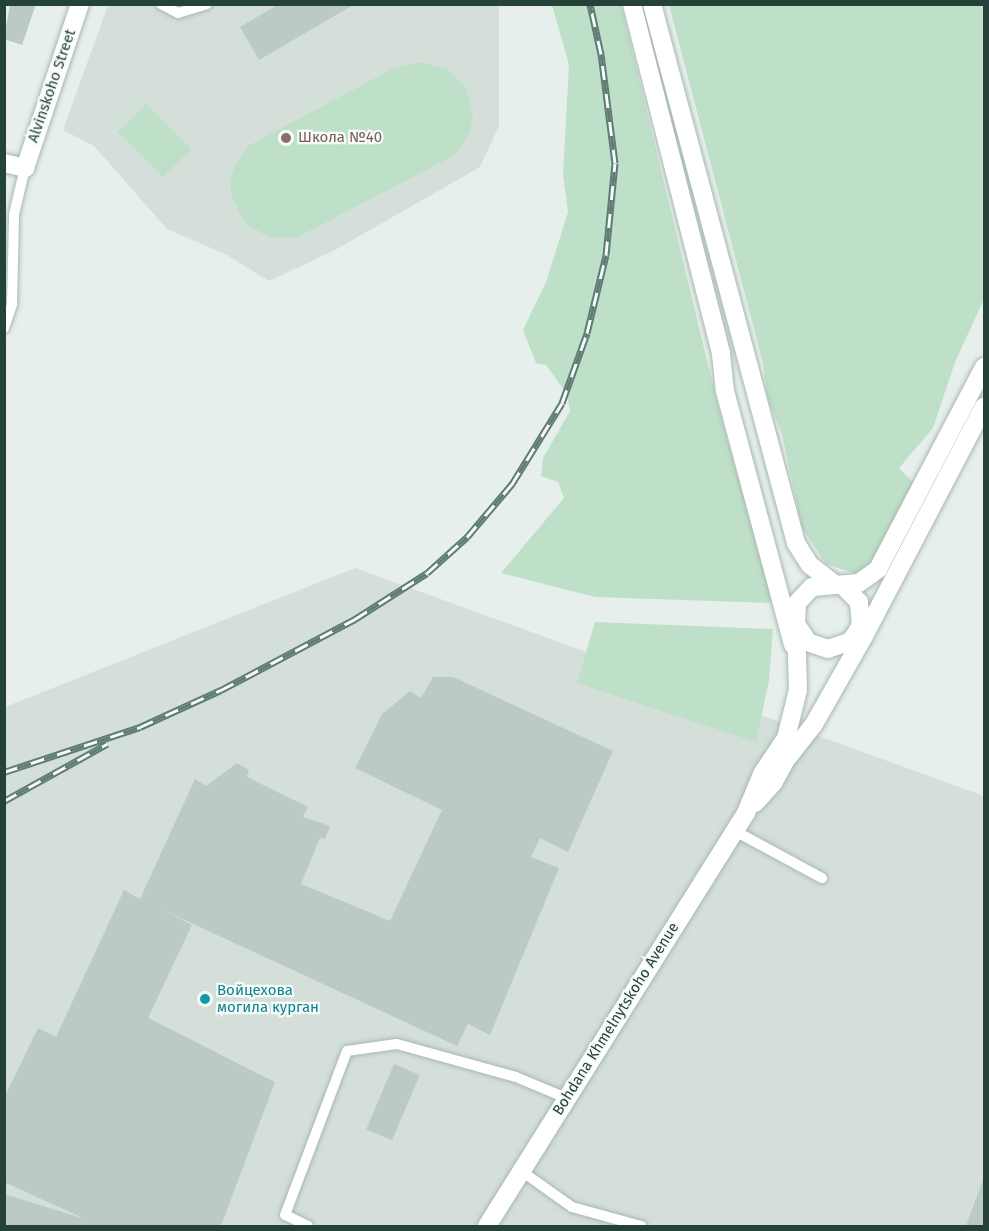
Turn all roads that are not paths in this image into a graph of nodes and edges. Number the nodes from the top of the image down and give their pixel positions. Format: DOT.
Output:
graph roads {
  1 [pos="80,4"];
  2 [pos="161,4"];
  3 [pos="207,4"];
  4 [pos="632,4"];
  5 [pos="652,4"];
  6 [pos="4,163"];
  7 [pos="25,168"];
  8 [pos="4,328"];
  9 [pos="721,354"];
  10 [pos="984,367"];
  11 [pos="984,406"];
  12 [pos="839,585"];
  13 [pos="880,606"];
  14 [pos="795,619"];
  15 [pos="861,624"];
  16 [pos="849,642"];
  17 [pos="797,670"];
  18 [pos="789,756"];
  19 [pos="746,813"];
  20 [pos="735,831"];
  21 [pos="822,878"];
  22 [pos="566,1098"];
  23 [pos="520,1170"];
  24 [pos="308,1227"];
  25 [pos="487,1227"];
  26 [pos="640,1227"];
  1 -- 7 [label="main road, Alvinskoho Street"];
  2 -- 3 [label="lane"];
  4 -- 9 [label="main road"];
  5 -- 12 [label="main road"];
  6 -- 7 [label="main road"];
  7 -- 8 [label="lane"];
  9 -- 14 [label="main road"];
  9 -- 17 [label="main road"];
  10 -- 12 [label="main road"];
  11 -- 13 [label="main road, Bohdana Khmelnytskoho Avenue"];
  12 -- 14 [label="main road"];
  12 -- 15 [label="main road"];
  13 -- 15 [label="main road, Bohdana Khmelnytskoho Avenue"];
  13 -- 18 [label="main road, Bohdana Khmelnytskoho Avenue"];
  14 -- 16 [label="main road"];
  14 -- 17 [label="main road, Bohdana Khmelnytskoho Avenue"];
  15 -- 16 [label="main road, Bohdana Khmelnytskoho Avenue"];
  16 -- 18 [label="main road, Bohdana Khmelnytskoho Avenue"];
  17 -- 19 [label="main road, Bohdana Khmelnytskoho Avenue"];
  18 -- 19 [label="main road, Bohdana Khmelnytskoho Avenue"];
  19 -- 20 [label="main road, Bohdana Khmelnytskoho Avenue"];
  20 -- 21 [label="lane"];
  20 -- 22 [label="main road, Bohdana Khmelnytskoho Avenue"];
  22 -- 23 [label="main road, Bohdana Khmelnytskoho Avenue"];
  22 -- 24 [label="lane"];
  23 -- 25 [label="main road, Bohdana Khmelnytskoho Avenue"];
  23 -- 26 [label="lane"];
}
